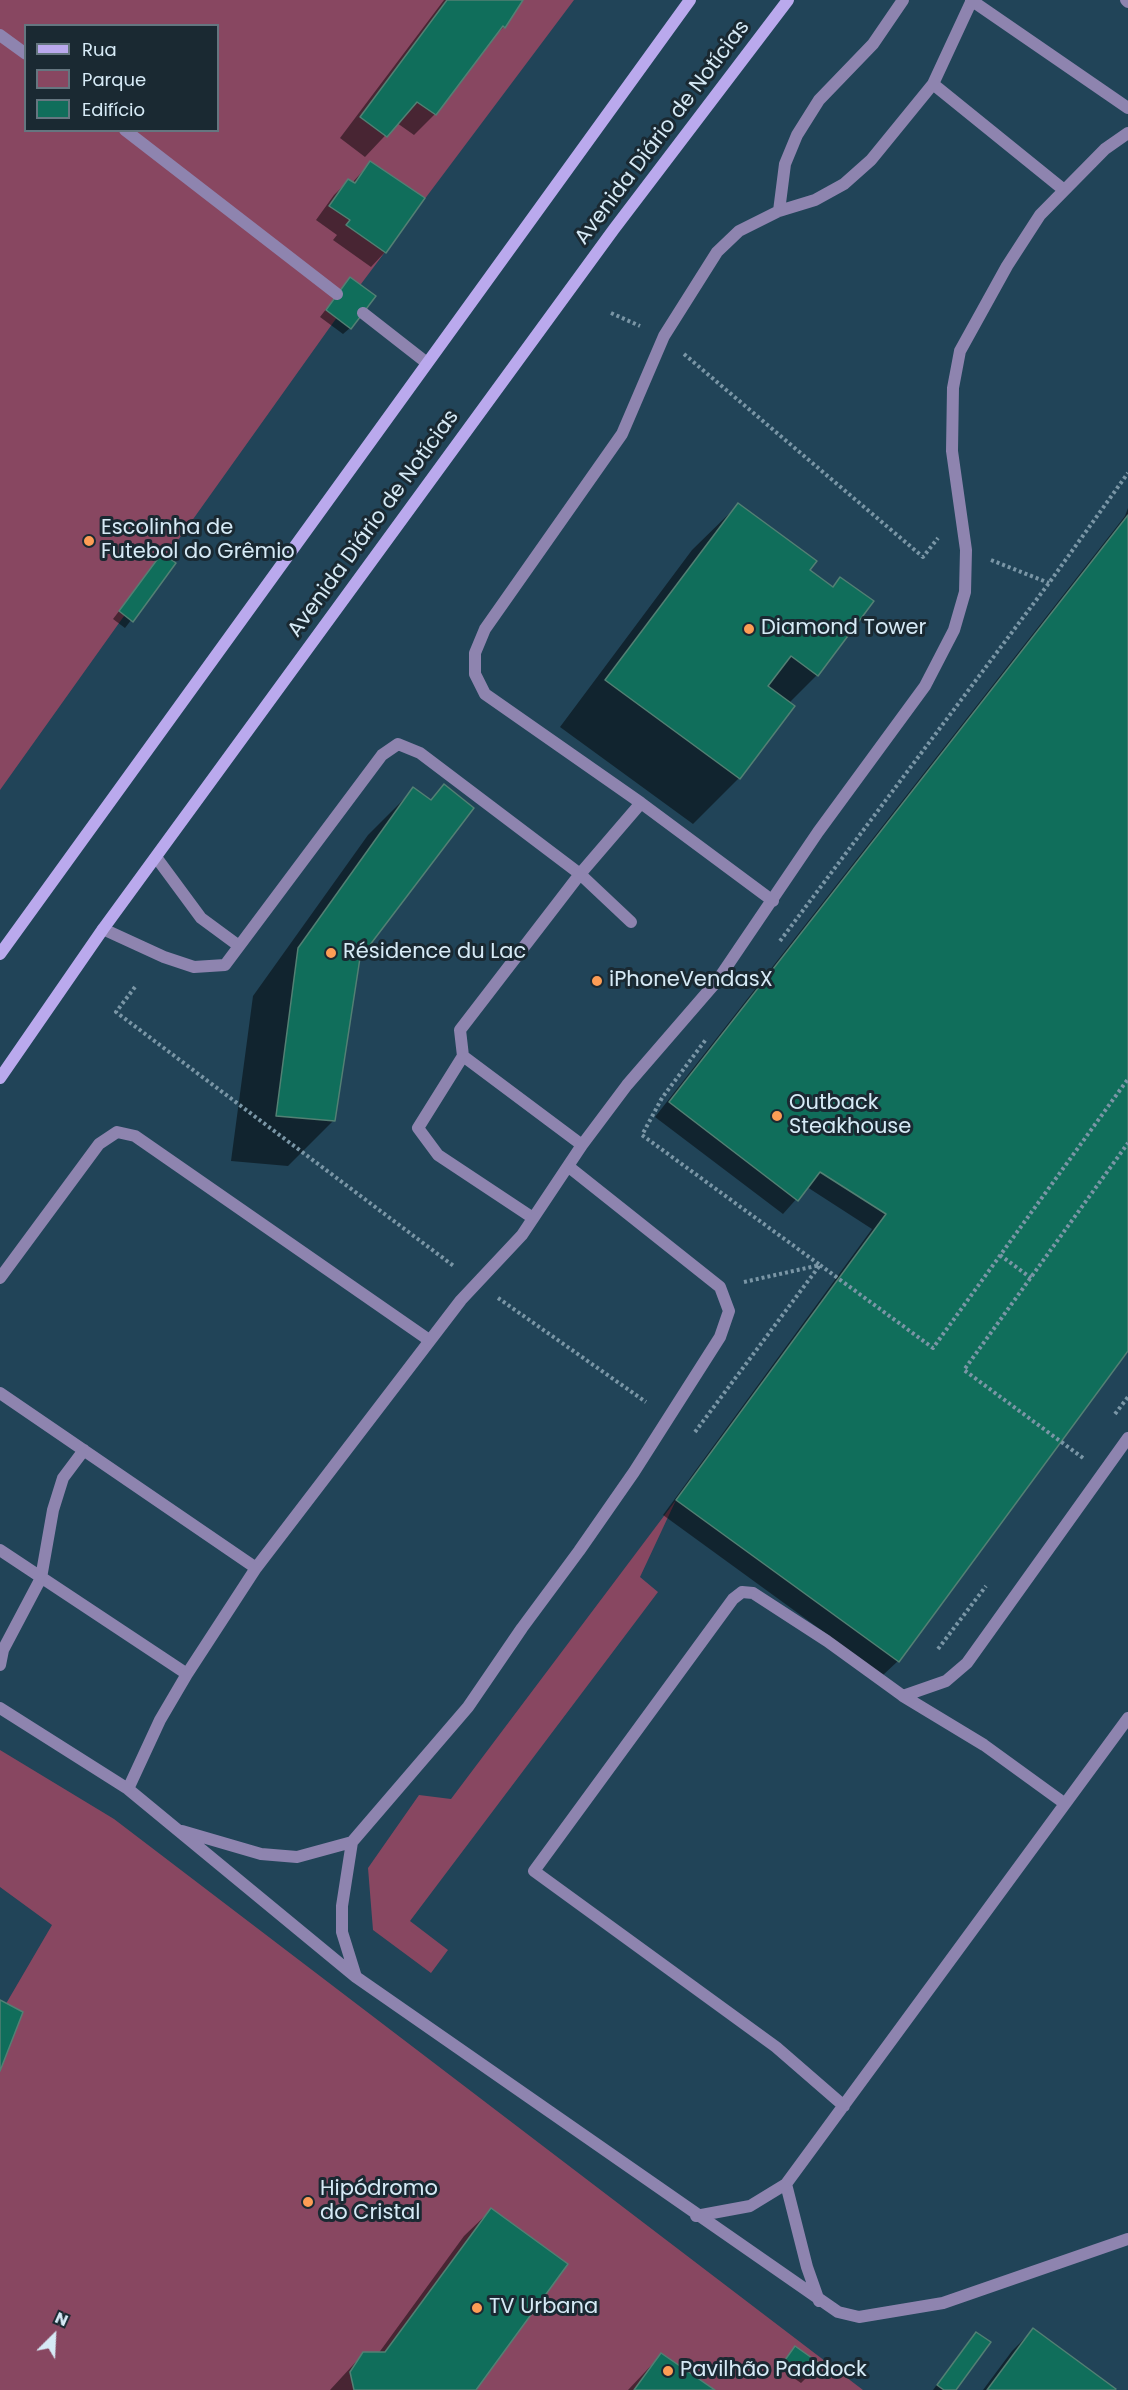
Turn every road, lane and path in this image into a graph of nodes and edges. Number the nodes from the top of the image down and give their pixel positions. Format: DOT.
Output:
graph roads {
  1 [pos="690,0"];
  2 [pos="788,0"];
  3 [pos="903,0"];
  4 [pos="971,1"];
  5 [pos="0,35"];
  6 [pos="24,53"];
  7 [pos="933,84"];
  8 [pos="1128,108"];
  9 [pos="128,132"];
  10 [pos="1128,133"];
  11 [pos="1064,190"];
  12 [pos="779,211"];
  13 [pos="337,294"];
  14 [pos="363,313"];
  15 [pos="611,313"];
  16 [pos="664,336"];
  17 [pos="428,363"];
  18 [pos="966,550"];
  19 [pos="1049,583"];
  20 [pos="642,803"];
  21 [pos="156,857"];
  22 [pos="580,874"];
  23 [pos="773,901"];
  24 [pos="632,921"];
  25 [pos="103,929"];
  26 [pos="239,946"];
  27 [pos="0,954"];
  28 [pos="463,1056"];
  29 [pos="0,1078"];
  30 [pos="1128,1079"];
  31 [pos="1128,1143"];
  32 [pos="582,1145"];
  33 [pos="569,1167"];
  34 [pos="533,1218"];
  35 [pos="1000,1256"];
  36 [pos="0,1278"];
  37 [pos="1031,1278"];
  38 [pos="720,1287"];
  39 [pos="429,1340"];
  40 [pos="0,1393"];
  41 [pos="1128,1438"];
  42 [pos="1061,1442"];
  43 [pos="84,1450"];
  44 [pos="0,1550"];
  45 [pos="256,1568"];
  46 [pos="41,1578"];
  47 [pos="0,1665"];
  48 [pos="187,1674"];
  49 [pos="903,1696"];
  50 [pos="0,1708"];
  51 [pos="1128,1718"];
  52 [pos="128,1790"];
  53 [pos="1064,1803"];
  54 [pos="177,1830"];
  55 [pos="352,1842"];
  56 [pos="356,1977"];
  57 [pos="844,2106"];
  58 [pos="786,2184"];
  59 [pos="696,2216"];
  60 [pos="1128,2238"];
  61 [pos="820,2301"];
  1 -- 17 [label="main road"];
  2 -- 21 [label="main road, Avenida Diário de Notícias"];
  3 -- 12 [label="lane"];
  4 -- 7 [label="lane"];
  4 -- 8 [label="lane"];
  5 -- 6 [label="lane"];
  7 -- 11 [label="lane"];
  7 -- 12 [label="lane"];
  9 -- 13 [label="lane"];
  10 -- 11 [label="lane"];
  11 -- 18 [label="lane"];
  12 -- 16 [label="lane"];
  14 -- 17 [label="lane"];
  15 -- 16 [label="path"];
  16 -- 18 [label="path"];
  16 -- 20 [label="lane"];
  17 -- 27 [label="main road"];
  18 -- 19 [label="path"];
  18 -- 23 [label="lane"];
  20 -- 22 [label="lane"];
  20 -- 23 [label="lane"];
  21 -- 25 [label="main road, Avenida Diário de Notícias"];
  21 -- 26 [label="lane"];
  22 -- 24 [label="lane"];
  22 -- 26 [label="lane"];
  22 -- 28 [label="lane"];
  23 -- 32 [label="lane"];
  25 -- 26 [label="lane"];
  25 -- 29 [label="main road, Avenida Diário de Notícias"];
  28 -- 32 [label="lane"];
  28 -- 34 [label="lane"];
  30 -- 35 [label="path"];
  31 -- 37 [label="path"];
  32 -- 33 [label="lane"];
  33 -- 34 [label="lane"];
  33 -- 38 [label="lane"];
  34 -- 39 [label="lane"];
  35 -- 37 [label="path"];
  35 -- 38 [label="path"];
  36 -- 39 [label="lane"];
  37 -- 42 [label="path"];
  38 -- 55 [label="lane"];
  39 -- 45 [label="lane"];
  40 -- 43 [label="lane"];
  41 -- 49 [label="lane"];
  43 -- 45 [label="lane"];
  43 -- 46 [label="lane"];
  44 -- 46 [label="lane"];
  45 -- 48 [label="lane"];
  46 -- 47 [label="lane"];
  46 -- 48 [label="lane"];
  48 -- 52 [label="lane"];
  49 -- 53 [label="lane"];
  49 -- 57 [label="lane"];
  50 -- 52 [label="lane"];
  51 -- 53 [label="lane"];
  52 -- 54 [label="lane"];
  53 -- 57 [label="lane"];
  54 -- 55 [label="lane"];
  54 -- 56 [label="lane"];
  55 -- 56 [label="lane"];
  56 -- 59 [label="lane"];
  57 -- 58 [label="lane"];
  58 -- 59 [label="lane"];
  58 -- 61 [label="lane"];
  59 -- 61 [label="lane"];
  60 -- 61 [label="lane"];
}
